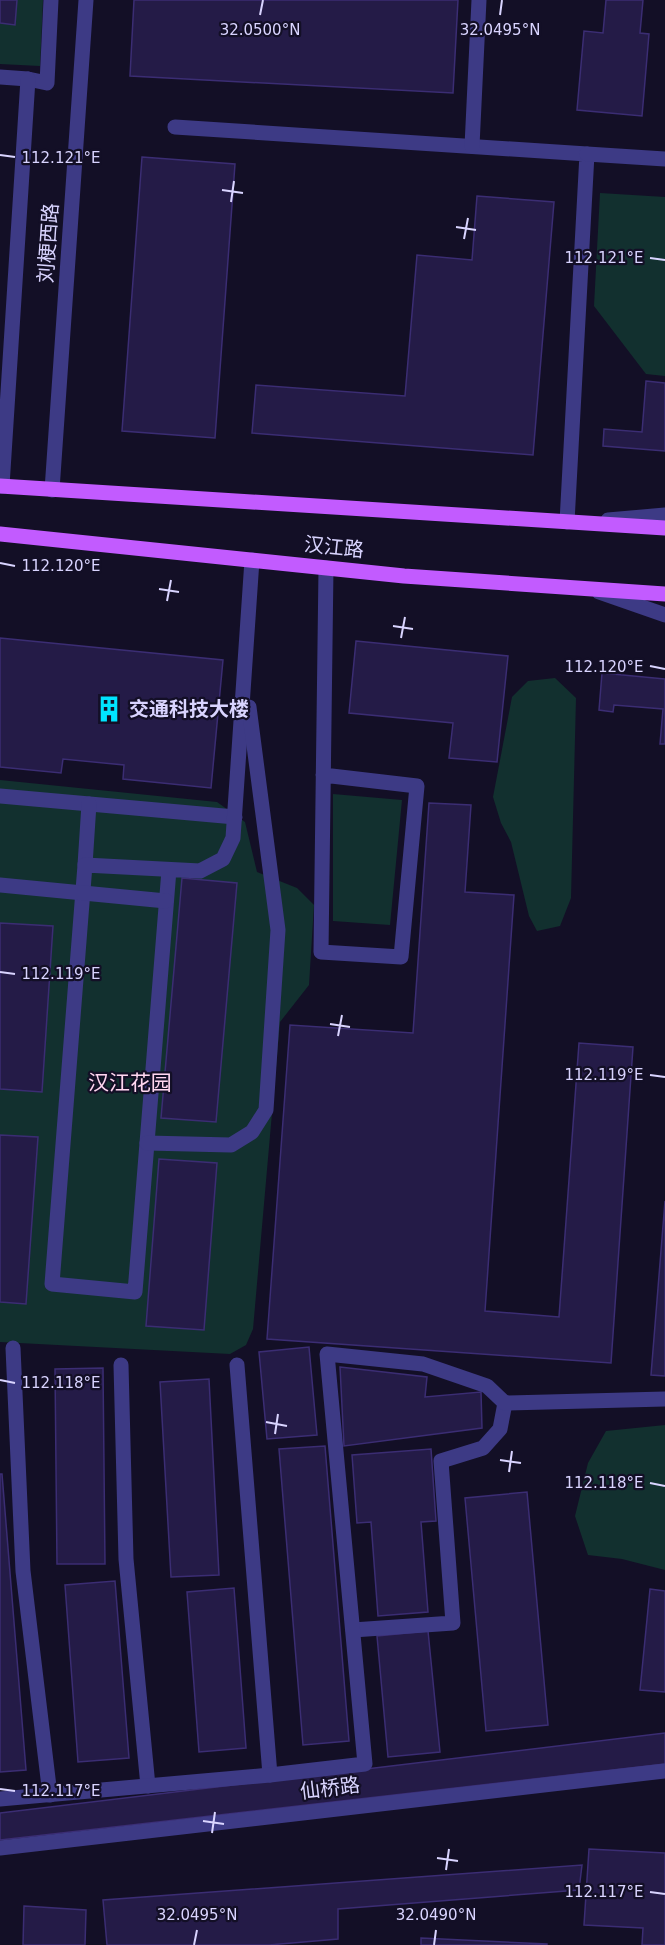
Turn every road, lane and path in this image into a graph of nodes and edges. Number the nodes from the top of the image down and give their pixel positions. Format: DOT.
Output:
graph roads {
  1 [pos="51,0"];
  2 [pos="86,0"];
  3 [pos="479,0"];
  4 [pos="0,77"];
  5 [pos="28,79"];
  6 [pos="175,127"];
  7 [pos="472,146"];
  8 [pos="587,154"];
  9 [pos="665,159"];
  10 [pos="5,354"];
  11 [pos="1,486"];
  12 [pos="52,490"];
  13 [pos="665,514"];
  14 [pos="574,522"];
  15 [pos="665,528"];
  16 [pos="0,534"];
  17 [pos="252,560"];
  18 [pos="326,568"];
  19 [pos="588,588"];
  20 [pos="665,594"];
  21 [pos="665,615"];
  22 [pos="245,672"];
  23 [pos="323,776"];
  24 [pos="0,796"];
  25 [pos="89,804"];
  26 [pos="235,817"];
  27 [pos="85,865"];
  28 [pos="169,870"];
  29 [pos="0,885"];
  30 [pos="83,893"];
  31 [pos="166,901"];
  32 [pos="147,1143"];
  33 [pos="13,1348"];
  34 [pos="121,1365"];
  35 [pos="237,1365"];
  36 [pos="665,1399"];
  37 [pos="505,1403"];
  38 [pos="352,1630"];
  39 [pos="665,1771"];
  40 [pos="270,1775"];
  41 [pos="148,1786"];
  42 [pos="50,1795"];
  43 [pos="0,1799"];
  44 [pos="0,1848"];
  1 -- 5 [label="street"];
  2 -- 12 [label="street, 刘梗西路"];
  3 -- 7 [label="street"];
  4 -- 5 [label="street"];
  5 -- 10 [label="street"];
  6 -- 7 [label="street"];
  7 -- 8 [label="street"];
  8 -- 9 [label="street"];
  8 -- 14 [label="street"];
  10 -- 11 [label="street"];
  11 -- 12 [label="main road, 汉江路"];
  12 -- 14 [label="main road, 汉江路"];
  13 -- 14 [label="street"];
  14 -- 15 [label="main road, 汉江路"];
  16 -- 17 [label="main road, 汉江路"];
  17 -- 18 [label="main road, 汉江路"];
  17 -- 22 [label="street"];
  18 -- 19 [label="main road, 汉江路"];
  18 -- 23 [label="street"];
  19 -- 20 [label="main road, 汉江路"];
  19 -- 21 [label="street"];
  22 -- 26 [label="street"];
  22 -- 32 [label="street"];
  23 -- 23 [label="street"];
  24 -- 25 [label="street"];
  25 -- 26 [label="street"];
  25 -- 27 [label="street"];
  26 -- 28 [label="street"];
  27 -- 28 [label="street"];
  27 -- 30 [label="street"];
  28 -- 31 [label="street"];
  29 -- 30 [label="street"];
  30 -- 31 [label="street"];
  30 -- 32 [label="street"];
  31 -- 32 [label="street"];
  33 -- 42 [label="street"];
  34 -- 41 [label="street"];
  35 -- 40 [label="street"];
  36 -- 37 [label="street"];
  37 -- 38 [label="street"];
  37 -- 38 [label="street"];
  38 -- 40 [label="street"];
  39 -- 44 [label="street, 仙桥路"];
  40 -- 41 [label="street"];
  41 -- 42 [label="street"];
  42 -- 43 [label="street"];
}
